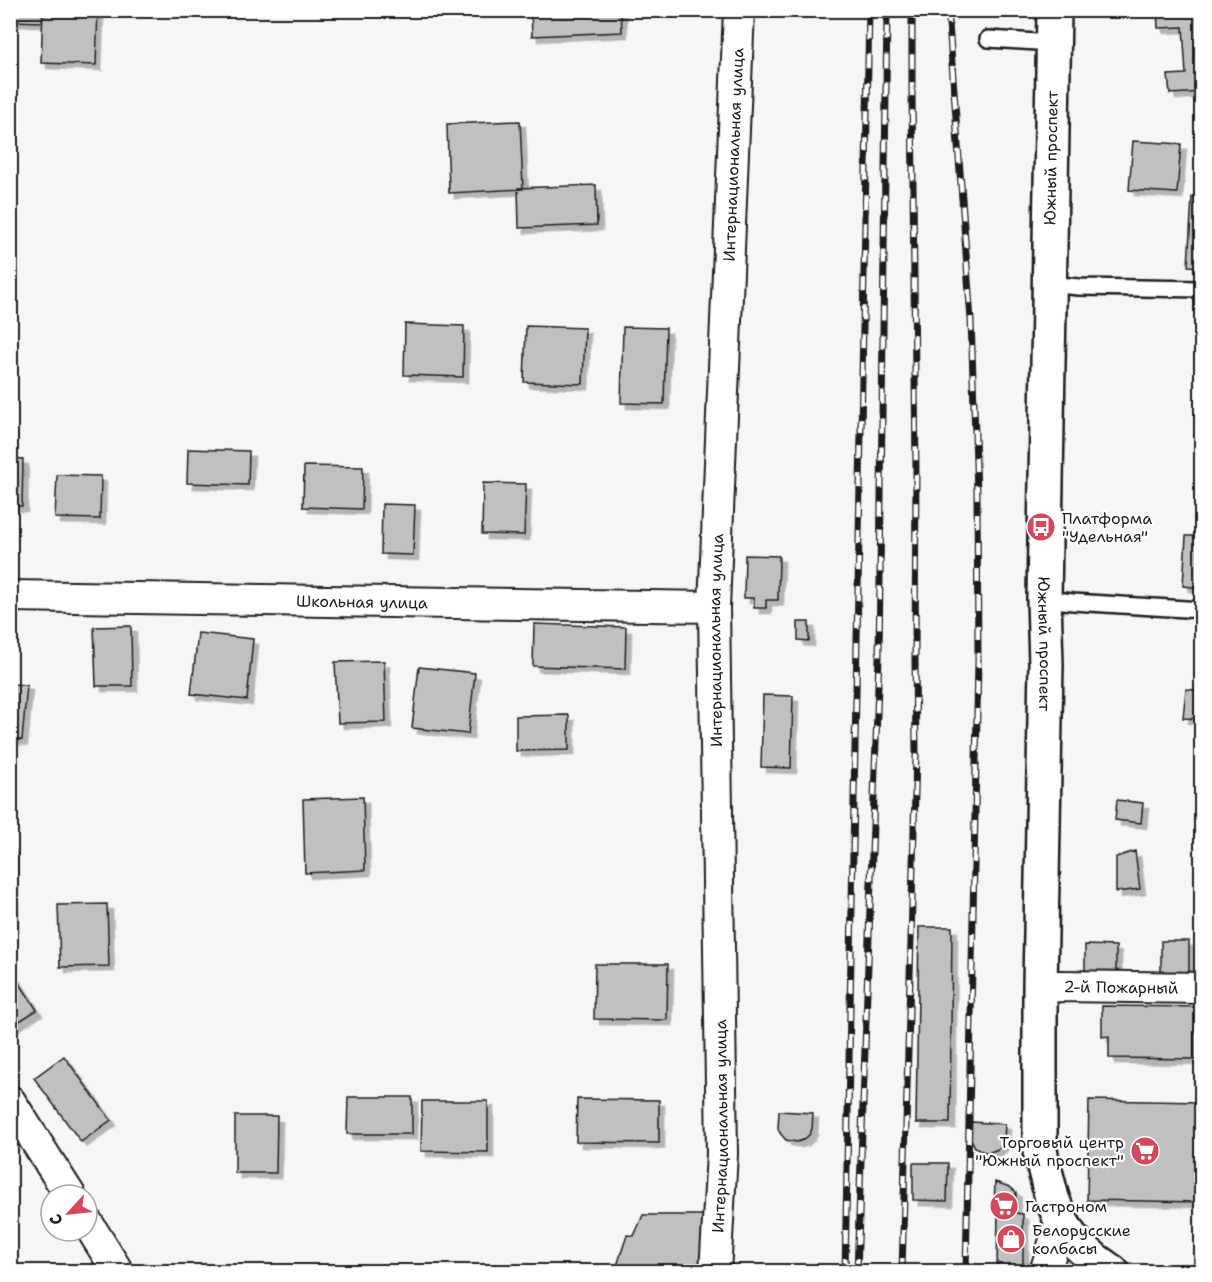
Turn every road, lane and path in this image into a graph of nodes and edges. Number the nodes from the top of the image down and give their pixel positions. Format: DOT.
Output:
graph roads {
  1 [pos="739,10"];
  2 [pos="1054,10"];
  3 [pos="988,39"];
  4 [pos="1053,43"];
  5 [pos="1049,284"];
  6 [pos="1202,289"];
  7 [pos="10,596"];
  8 [pos="1044,599"];
  9 [pos="714,607"];
  10 [pos="1202,610"];
  11 [pos="1040,987"];
  12 [pos="1202,988"];
  13 [pos="10,1101"];
  14 [pos="62,1183"];
  15 [pos="1061,1221"];
  16 [pos="99,1241"];
  17 [pos="118,1272"];
  18 [pos="715,1272"];
  19 [pos="1045,1272"];
  20 [pos="1112,1272"];
  1 -- 9 [label="street, Интернациональная улица"];
  2 -- 4 [label="main road, Южный проспект"];
  3 -- 4 [label="lane"];
  4 -- 5 [label="main road, Южный проспект"];
  5 -- 6 [label="lane"];
  5 -- 8 [label="main road, Южный проспект"];
  7 -- 9 [label="street, Школьная улица"];
  8 -- 10 [label="lane"];
  8 -- 11 [label="main road, Южный проспект"];
  9 -- 18 [label="street, Интернациональная улица"];
  11 -- 12 [label="street, 2-й Пожарный"];
  11 -- 15 [label="main road, Южный проспект"];
  13 -- 14 [label="street"];
  15 -- 19 [label="street"];
  15 -- 20 [label="main road, Южный проспект"];
  16 -- 17 [label="street"];
}
